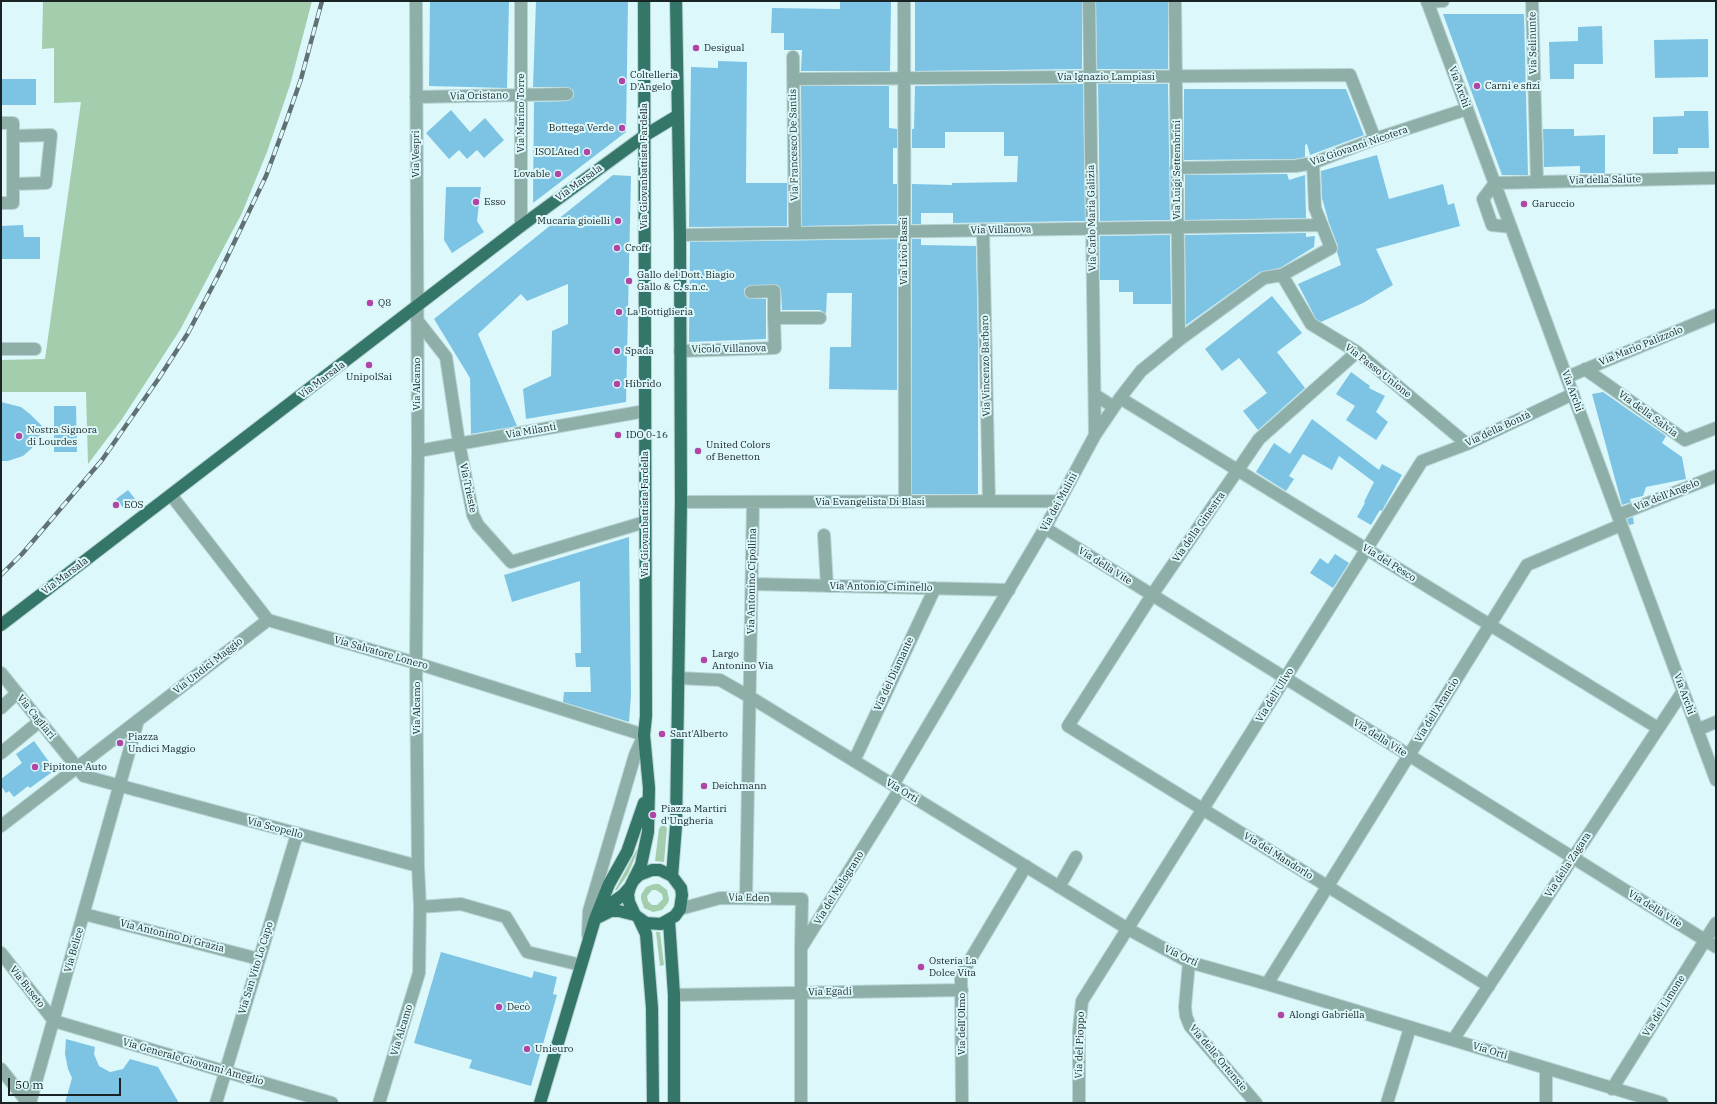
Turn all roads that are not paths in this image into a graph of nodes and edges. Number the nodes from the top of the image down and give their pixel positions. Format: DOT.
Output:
graph roads {
  1 [pos="416,1"];
  2 [pos="521,1"];
  3 [pos="644,1"];
  4 [pos="676,1"];
  5 [pos="904,1"];
  6 [pos="1089,1"];
  7 [pos="1175,1"];
  8 [pos="1427,1"];
  9 [pos="1443,1"];
  10 [pos="1532,1"];
  11 [pos="793,57"];
  12 [pos="1090,77"];
  13 [pos="1176,77"];
  14 [pos="904,78"];
  15 [pos="793,79"];
  16 [pos="567,94"];
  17 [pos="521,95"];
  18 [pos="416,97"];
  19 [pos="1467,109"];
  20 [pos="677,116"];
  21 [pos="1,123"];
  22 [pos="13,136"];
  23 [pos="644,136"];
  24 [pos="1375,139"];
  25 [pos="1312,163"];
  26 [pos="1176,168"];
  27 [pos="1716,178"];
  28 [pos="1537,181"];
  29 [pos="1495,183"];
  30 [pos="13,184"];
  31 [pos="1,203"];
  32 [pos="1322,225"];
  33 [pos="521,226"];
  34 [pos="1177,227"];
  35 [pos="1511,227"];
  36 [pos="1092,228"];
  37 [pos="983,230"];
  38 [pos="904,231"];
  39 [pos="795,233"];
  40 [pos="680,235"];
  41 [pos="1282,275"];
  42 [pos="751,292"];
  43 [pos="416,308"];
  44 [pos="1716,315"];
  45 [pos="774,318"];
  46 [pos="820,318"];
  47 [pos="417,320"];
  48 [pos="1179,340"];
  49 [pos="35,348"];
  50 [pos="1,349"];
  51 [pos="680,350"];
  52 [pos="1357,352"];
  53 [pos="1585,369"];
  54 [pos="1566,377"];
  55 [pos="1573,394"];
  56 [pos="1095,395"];
  57 [pos="1117,402"];
  58 [pos="645,411"];
  59 [pos="1716,428"];
  60 [pos="1095,435"];
  61 [pos="459,443"];
  62 [pos="1467,444"];
  63 [pos="418,451"];
  64 [pos="1422,460"];
  65 [pos="1238,470"];
  66 [pos="1716,476"];
  67 [pos="171,495"];
  68 [pos="989,501"];
  69 [pos="1060,501"];
  70 [pos="681,502"];
  71 [pos="905,502"];
  72 [pos="753,503"];
  73 [pos="1620,520"];
  74 [pos="645,522"];
  75 [pos="1045,528"];
  76 [pos="824,535"];
  77 [pos="1366,549"];
  78 [pos="752,584"];
  79 [pos="827,586"];
  80 [pos="934,588"];
  81 [pos="1009,590"];
  82 [pos="1152,595"];
  83 [pos="268,620"];
  84 [pos="1,625"];
  85 [pos="1490,625"];
  86 [pos="416,663"];
  87 [pos="1,673"];
  88 [pos="678,678"];
  89 [pos="1285,678"];
  90 [pos="1683,691"];
  91 [pos="17,693"];
  92 [pos="750,697"];
  93 [pos="1,708"];
  94 [pos="138,720"];
  95 [pos="40,721"];
  96 [pos="1716,722"];
  97 [pos="1068,726"];
  98 [pos="1658,728"];
  99 [pos="1697,730"];
  100 [pos="644,735"];
  101 [pos="1,752"];
  102 [pos="1408,756"];
  103 [pos="854,761"];
  104 [pos="74,764"];
  105 [pos="1716,780"];
  106 [pos="896,787"];
  107 [pos="649,788"];
  108 [pos="123,791"];
  109 [pos="1203,809"];
  110 [pos="1,826"];
  111 [pos="297,834"];
  112 [pos="1076,857"];
  113 [pos="1573,858"];
  114 [pos="418,866"];
  115 [pos="1026,866"];
  116 [pos="672,876"];
  117 [pos="632,883"];
  118 [pos="1328,886"];
  119 [pos="1059,887"];
  120 [pos="746,898"];
  121 [pos="420,907"];
  122 [pos="680,909"];
  123 [pos="84,914"];
  124 [pos="596,916"];
  125 [pos="637,917"];
  126 [pos="669,921"];
  127 [pos="1716,923"];
  128 [pos="1128,929"];
  129 [pos="588,940"];
  130 [pos="1705,940"];
  131 [pos="1716,946"];
  132 [pos="801,948"];
  133 [pos="3,959"];
  134 [pos="259,959"];
  135 [pos="1188,962"];
  136 [pos="581,965"];
  137 [pos="1267,984"];
  138 [pos="1489,986"];
  139 [pos="962,990"];
  140 [pos="801,993"];
  141 [pos="674,995"];
  142 [pos="54,1021"];
  143 [pos="1410,1028"];
  144 [pos="1453,1040"];
  145 [pos="1,1069"];
  146 [pos="1546,1069"];
  147 [pos="225,1072"];
  148 [pos="1612,1089"];
  149 [pos="29,1103"];
  150 [pos="216,1103"];
  151 [pos="332,1103"];
  152 [pos="379,1103"];
  153 [pos="540,1103"];
  154 [pos="653,1103"];
  155 [pos="674,1103"];
  156 [pos="801,1103"];
  157 [pos="962,1103"];
  158 [pos="1079,1103"];
  159 [pos="1256,1103"];
  160 [pos="1387,1103"];
  161 [pos="1546,1103"];
  162 [pos="1662,1103"];
  1 -- 18 [label="street, Via Vespri"];
  2 -- 17 [label="street, Via Marino Torre"];
  3 -- 23 [label="main road, Via Giovanbattista Fardella"];
  4 -- 20 [label="main road"];
  5 -- 14 [label="street, Via Livio Bassi"];
  6 -- 12 [label="street, Via Carlo Maria Galizia"];
  7 -- 13 [label="street, Via Luigi Settembrini"];
  8 -- 9 [label="street"];
  8 -- 19 [label="street, Via Archi"];
  10 -- 28 [label="street, Via Selinunte"];
  11 -- 15 [label="street, Via Francesco De Santis"];
  12 -- 13 [label="street, Via Ignazio Lampiasi"];
  12 -- 14 [label="street, Via Ignazio Lampiasi"];
  12 -- 36 [label="street, Via Carlo Maria Galizia"];
  13 -- 24 [label="street, Via Ignazio Lampiasi"];
  13 -- 26 [label="street, Via Luigi Settembrini"];
  14 -- 15 [label="street, Via Ignazio Lampiasi"];
  14 -- 38 [label="street, Via Livio Bassi"];
  15 -- 39 [label="street, Via Francesco De Santis"];
  16 -- 17 [label="street, Via Oristano"];
  17 -- 18 [label="street, Via Oristano"];
  17 -- 33 [label="street, Via Marino Torre"];
  18 -- 43 [label="street, Via Vespri"];
  19 -- 24 [label="street, Via Giovanni Nicotera"];
  19 -- 29 [label="street, Via Archi"];
  20 -- 23 [label="main road, Via Marsala"];
  20 -- 40 [label="main road"];
  21 -- 22 [label="street"];
  22 -- 30 [label="street"];
  22 -- 30 [label="street"];
  23 -- 33 [label="main road, Via Marsala"];
  23 -- 58 [label="main road, Via Giovanbattista Fardella"];
  24 -- 25 [label="street, Via Giovanni Nicotera"];
  25 -- 26 [label="street, Via Giovanni Nicotera"];
  25 -- 32 [label="street"];
  26 -- 34 [label="street, Via Luigi Settembrini"];
  27 -- 28 [label="street, Via della Salute"];
  28 -- 29 [label="street, Via della Salute"];
  29 -- 35 [label="street, Via Archi"];
  29 -- 35 [label="street"];
  30 -- 31 [label="street"];
  32 -- 34 [label="street, Via Villanova"];
  32 -- 41 [label="street"];
  33 -- 43 [label="main road, Via Marsala"];
  34 -- 36 [label="street, Via Villanova"];
  34 -- 48 [label="street, Via Luigi Settembrini"];
  35 -- 54 [label="street, Via Archi"];
  36 -- 37 [label="street, Via Villanova"];
  36 -- 56 [label="street, Via Carlo Maria Galizia"];
  37 -- 38 [label="street, Via Villanova"];
  37 -- 68 [label="street, Via Vincenzo Barbaro"];
  38 -- 39 [label="street, Via Villanova"];
  38 -- 71 [label="street, Via Livio Bassi"];
  39 -- 40 [label="street, Via Villanova"];
  40 -- 51 [label="main road"];
  41 -- 48 [label="street, Via dei Mulini"];
  41 -- 52 [label="street, Via Passo Unione"];
  42 -- 45 [label="street"];
  43 -- 47 [label="street, Via Alcamo"];
  43 -- 67 [label="main road, Via Marsala"];
  44 -- 53 [label="street, Via Mario Palizzolo"];
  45 -- 46 [label="street"];
  45 -- 51 [label="street, Vicolo Villanova"];
  47 -- 61 [label="street, Via Trieste"];
  47 -- 63 [label="street, Via Alcamo"];
  48 -- 57 [label="street, Via dei Mulini"];
  49 -- 50 [label="street"];
  51 -- 70 [label="main road"];
  52 -- 62 [label="street, Via Passo Unione"];
  52 -- 65 [label="street, Via della Ginestra"];
  53 -- 54 [label="street, Via Mario Palizzolo"];
  53 -- 59 [label="street, Via della Salvia"];
  54 -- 55 [label="street, Via Archi"];
  55 -- 62 [label="street, Via della Bontà"];
  55 -- 73 [label="street, Via Archi"];
  56 -- 57 [label="street, Via del Pesco"];
  56 -- 60 [label="street, Via Carlo Maria Galizia"];
  57 -- 60 [label="street, Via dei Mulini"];
  57 -- 65 [label="street, Via del Pesco"];
  58 -- 61 [label="street, Via Milanti"];
  58 -- 74 [label="main road, Via Giovanbattista Fardella"];
  60 -- 69 [label="street, Via dei Mulini"];
  61 -- 63 [label="street, Via Milanti"];
  61 -- 74 [label="street, Via Trieste"];
  62 -- 64 [label="street, Via della Bontà"];
  63 -- 86 [label="street, Via Alcamo"];
  64 -- 77 [label="street, Via dell'Ulivo"];
  65 -- 77 [label="street, Via del Pesco"];
  65 -- 82 [label="street, Via della Ginestra"];
  66 -- 73 [label="street, Via dell'Angelo"];
  67 -- 83 [label="street"];
  67 -- 84 [label="main road, Via Marsala"];
  68 -- 69 [label="street, Via Evangelista Di Blasi"];
  68 -- 71 [label="street, Via Evangelista Di Blasi"];
  69 -- 75 [label="street, Via dei Mulini"];
  70 -- 72 [label="street, Via Evangelista Di Blasi"];
  70 -- 88 [label="main road"];
  71 -- 72 [label="street, Via Evangelista Di Blasi"];
  72 -- 78 [label="street, Via Antonino Cipollina"];
  73 -- 85 [label="street, Via dell'Arancio"];
  73 -- 90 [label="street, Via Archi"];
  74 -- 100 [label="main road, Via Giovanbattista Fardella"];
  75 -- 81 [label="street, Via dei Mulini"];
  75 -- 82 [label="street, Via della Vite"];
  76 -- 79 [label="street"];
  77 -- 85 [label="street, Via del Pesco"];
  77 -- 89 [label="street, Via dell'Ulivo"];
  78 -- 79 [label="street, Via Antonio Ciminello"];
  78 -- 92 [label="street, Via Antonino Cipollina"];
  79 -- 80 [label="street, Via Antonio Ciminello"];
  80 -- 81 [label="street, Via Antonio Ciminello"];
  80 -- 103 [label="street, Via del Diamante"];
  81 -- 106 [label="street, Via dei Mulini"];
  82 -- 89 [label="street, Via della Vite"];
  82 -- 97 [label="street, Via della Ginestra"];
  83 -- 86 [label="street, Via Salvatore Lonero"];
  83 -- 94 [label="street, Via Undici Maggio"];
  85 -- 98 [label="street, Via del Pesco"];
  85 -- 102 [label="street, Via dell'Arancio"];
  86 -- 100 [label="street, Via Salvatore Lonero"];
  86 -- 114 [label="street, Via Alcamo"];
  87 -- 91 [label="street, Via Cagliari"];
  88 -- 92 [label="street, Via Orti"];
  88 -- 116 [label="main road"];
  89 -- 102 [label="street, Via della Vite"];
  89 -- 109 [label="street, Via dell'Ulivo"];
  90 -- 98 [label="street, Via della Zagara"];
  90 -- 99 [label="street, Via Archi"];
  91 -- 93 [label="street"];
  91 -- 95 [label="street, Via Cagliari"];
  92 -- 103 [label="street, Via Orti"];
  92 -- 120 [label="street, Via Antonino Cipollina"];
  94 -- 104 [label="street, Via Undici Maggio"];
  94 -- 108 [label="street, Via Belice"];
  95 -- 101 [label="street"];
  95 -- 104 [label="street, Via Cagliari"];
  96 -- 99 [label="street"];
  97 -- 109 [label="street, Via del Mandorlo"];
  98 -- 113 [label="street, Via della Zagara"];
  99 -- 105 [label="street, Via Archi"];
  100 -- 107 [label="main road, Via Giovanbattista Fardella"];
  100 -- 129 [label="street"];
  102 -- 113 [label="street, Via della Vite"];
  102 -- 118 [label="street, Via dell'Arancio"];
  103 -- 106 [label="street, Via Orti"];
  104 -- 108 [label="street, Via Cagliari"];
  104 -- 110 [label="street, Via Undici Maggio"];
  106 -- 115 [label="street, Via Orti"];
  106 -- 132 [label="street, Via del Melograno"];
  107 -- 117 [label="main road"];
  107 -- 124 [label="main road"];
  108 -- 111 [label="street, Via Scopello"];
  108 -- 123 [label="street, Via Belice"];
  109 -- 118 [label="street, Via del Mandorlo"];
  109 -- 128 [label="street, Via dell'Ulivo"];
  111 -- 114 [label="street, Via Scopello"];
  111 -- 134 [label="street, Via San Vito Lo Capo"];
  112 -- 119 [label="street"];
  113 -- 130 [label="street, Via della Vite"];
  113 -- 138 [label="street, Via della Zagara"];
  114 -- 121 [label="street, Via Alcamo"];
  115 -- 119 [label="street, Via Orti"];
  115 -- 139 [label="street, Via dell'Olmo"];
  116 -- 117 [label="main road"];
  116 -- 122 [label="main road"];
  117 -- 124 [label="main road"];
  117 -- 125 [label="main road"];
  118 -- 137 [label="street, Via dell'Arancio"];
  118 -- 138 [label="street, Via del Mandorlo"];
  119 -- 128 [label="street, Via Orti"];
  120 -- 122 [label="street, Via Eden"];
  120 -- 132 [label="street, Via Eden"];
  121 -- 136 [label="street"];
  121 -- 152 [label="street, Via Alcamo"];
  122 -- 126 [label="main road"];
  123 -- 134 [label="street, Via Antonino Di Grazia"];
  123 -- 142 [label="street, Via Belice"];
  124 -- 125 [label="main road"];
  124 -- 129 [label="main road"];
  125 -- 126 [label="main road"];
  125 -- 154 [label="main road"];
  126 -- 141 [label="main road"];
  127 -- 130 [label="street, Via del Limone"];
  128 -- 135 [label="street, Via Orti"];
  128 -- 158 [label="street, Via del Pioppo"];
  129 -- 136 [label="main road"];
  130 -- 131 [label="street, Via della Vite"];
  130 -- 148 [label="street, Via del Limone"];
  132 -- 140 [label="street"];
  133 -- 142 [label="street, Via Buseto"];
  134 -- 147 [label="street, Via San Vito Lo Capo"];
  135 -- 137 [label="street, Via Orti"];
  135 -- 159 [label="street, Via delle Ortensie"];
  136 -- 153 [label="main road"];
  137 -- 143 [label="street, Via Orti"];
  138 -- 144 [label="street, Via della Zagara"];
  139 -- 140 [label="street, Via Egadi"];
  139 -- 157 [label="street, Via dell'Olmo"];
  140 -- 141 [label="street, Via Egadi"];
  140 -- 156 [label="street"];
  141 -- 155 [label="main road"];
  142 -- 147 [label="street, Via Generale Giovanni Ameglio"];
  142 -- 149 [label="street, Via Belice"];
  143 -- 144 [label="street, Via Orti"];
  143 -- 160 [label="street"];
  144 -- 146 [label="street, Via Orti"];
  145 -- 149 [label="street"];
  146 -- 148 [label="street, Via Orti"];
  146 -- 161 [label="street"];
  147 -- 150 [label="street, Via San Vito Lo Capo"];
  147 -- 151 [label="street, Via Generale Giovanni Ameglio"];
  148 -- 162 [label="street, Via Orti"];
}
